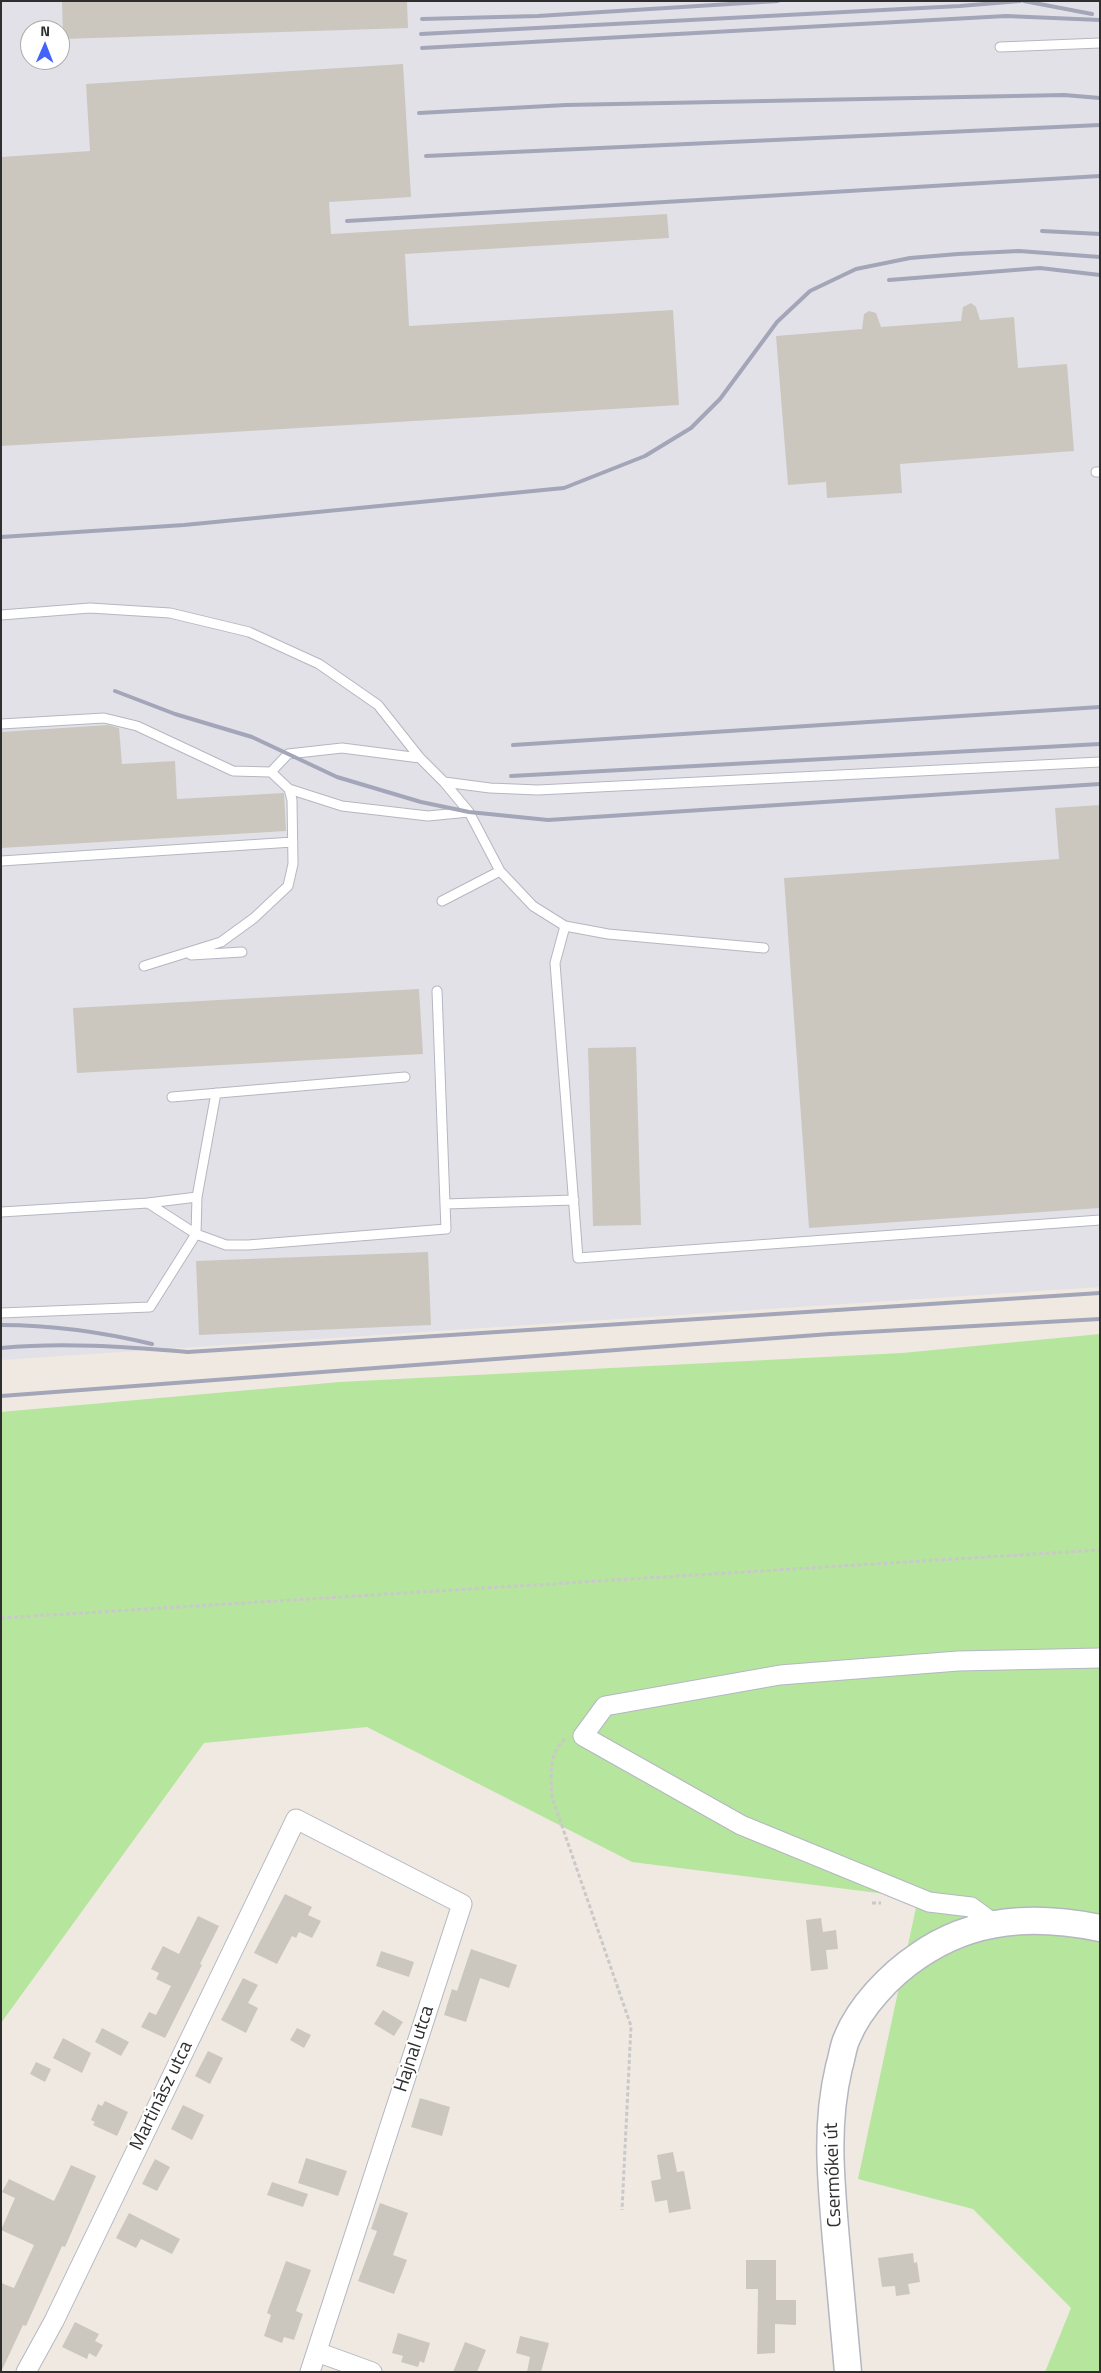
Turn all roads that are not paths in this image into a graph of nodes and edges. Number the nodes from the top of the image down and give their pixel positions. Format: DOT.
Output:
graph roads {
  1 [pos="1100,43"];
  2 [pos="1000,47"];
  3 [pos="1,616"];
  4 [pos="1,724"];
  5 [pos="420,758"];
  6 [pos="1100,762"];
  7 [pos="271,772"];
  8 [pos="444,782"];
  9 [pos="289,789"];
  10 [pos="468,812"];
  11 [pos="293,842"];
  12 [pos="1,861"];
  13 [pos="500,871"];
  14 [pos="442,901"];
  15 [pos="565,926"];
  16 [pos="764,948"];
  17 [pos="242,952"];
  18 [pos="176,956"];
  19 [pos="144,966"];
  20 [pos="437,991"];
  21 [pos="405,1077"];
  22 [pos="216,1093"];
  23 [pos="172,1097"];
  24 [pos="197,1197"];
  25 [pos="574,1200"];
  26 [pos="148,1203"];
  27 [pos="445,1204"];
  28 [pos="1,1212"];
  29 [pos="1100,1220"];
  30 [pos="196,1234"];
  31 [pos="1,1313"];
  32 [pos="1100,1658"];
  33 [pos="296,1819"];
  34 [pos="994,1924"];
  35 [pos="1100,1928"];
  36 [pos="317,2352"];
  37 [pos="26,2372"];
  38 [pos="310,2372"];
  39 [pos="372,2372"];
  40 [pos="848,2372"];
  1 -- 2 [label="lane"];
  3 -- 5 [label="lane"];
  4 -- 7 [label="lane"];
  5 -- 7 [label="lane"];
  5 -- 8 [label="lane"];
  6 -- 8 [label="lane"];
  7 -- 9 [label="lane"];
  8 -- 10 [label="lane"];
  9 -- 10 [label="lane"];
  9 -- 11 [label="lane"];
  10 -- 13 [label="lane"];
  11 -- 12 [label="lane"];
  11 -- 18 [label="lane"];
  13 -- 14 [label="lane"];
  13 -- 15 [label="lane"];
  15 -- 16 [label="lane"];
  15 -- 25 [label="lane"];
  17 -- 18 [label="lane"];
  18 -- 19 [label="lane"];
  20 -- 27 [label="lane"];
  21 -- 22 [label="lane"];
  22 -- 23 [label="lane"];
  22 -- 24 [label="lane"];
  24 -- 26 [label="lane"];
  24 -- 30 [label="lane"];
  25 -- 27 [label="lane"];
  25 -- 29 [label="lane"];
  26 -- 28 [label="lane"];
  26 -- 30 [label="lane"];
  27 -- 30 [label="lane"];
  30 -- 31 [label="lane"];
  32 -- 34 [label="street"];
  33 -- 36 [label="street, Hajnal utca"];
  33 -- 37 [label="street, Martinász utca"];
  34 -- 35 [label="main road, Csermőkei út"];
  34 -- 40 [label="main road, Csermőkei út"];
  36 -- 38 [label="street, Hajnal utca"];
  36 -- 39 [label="street"];
}
